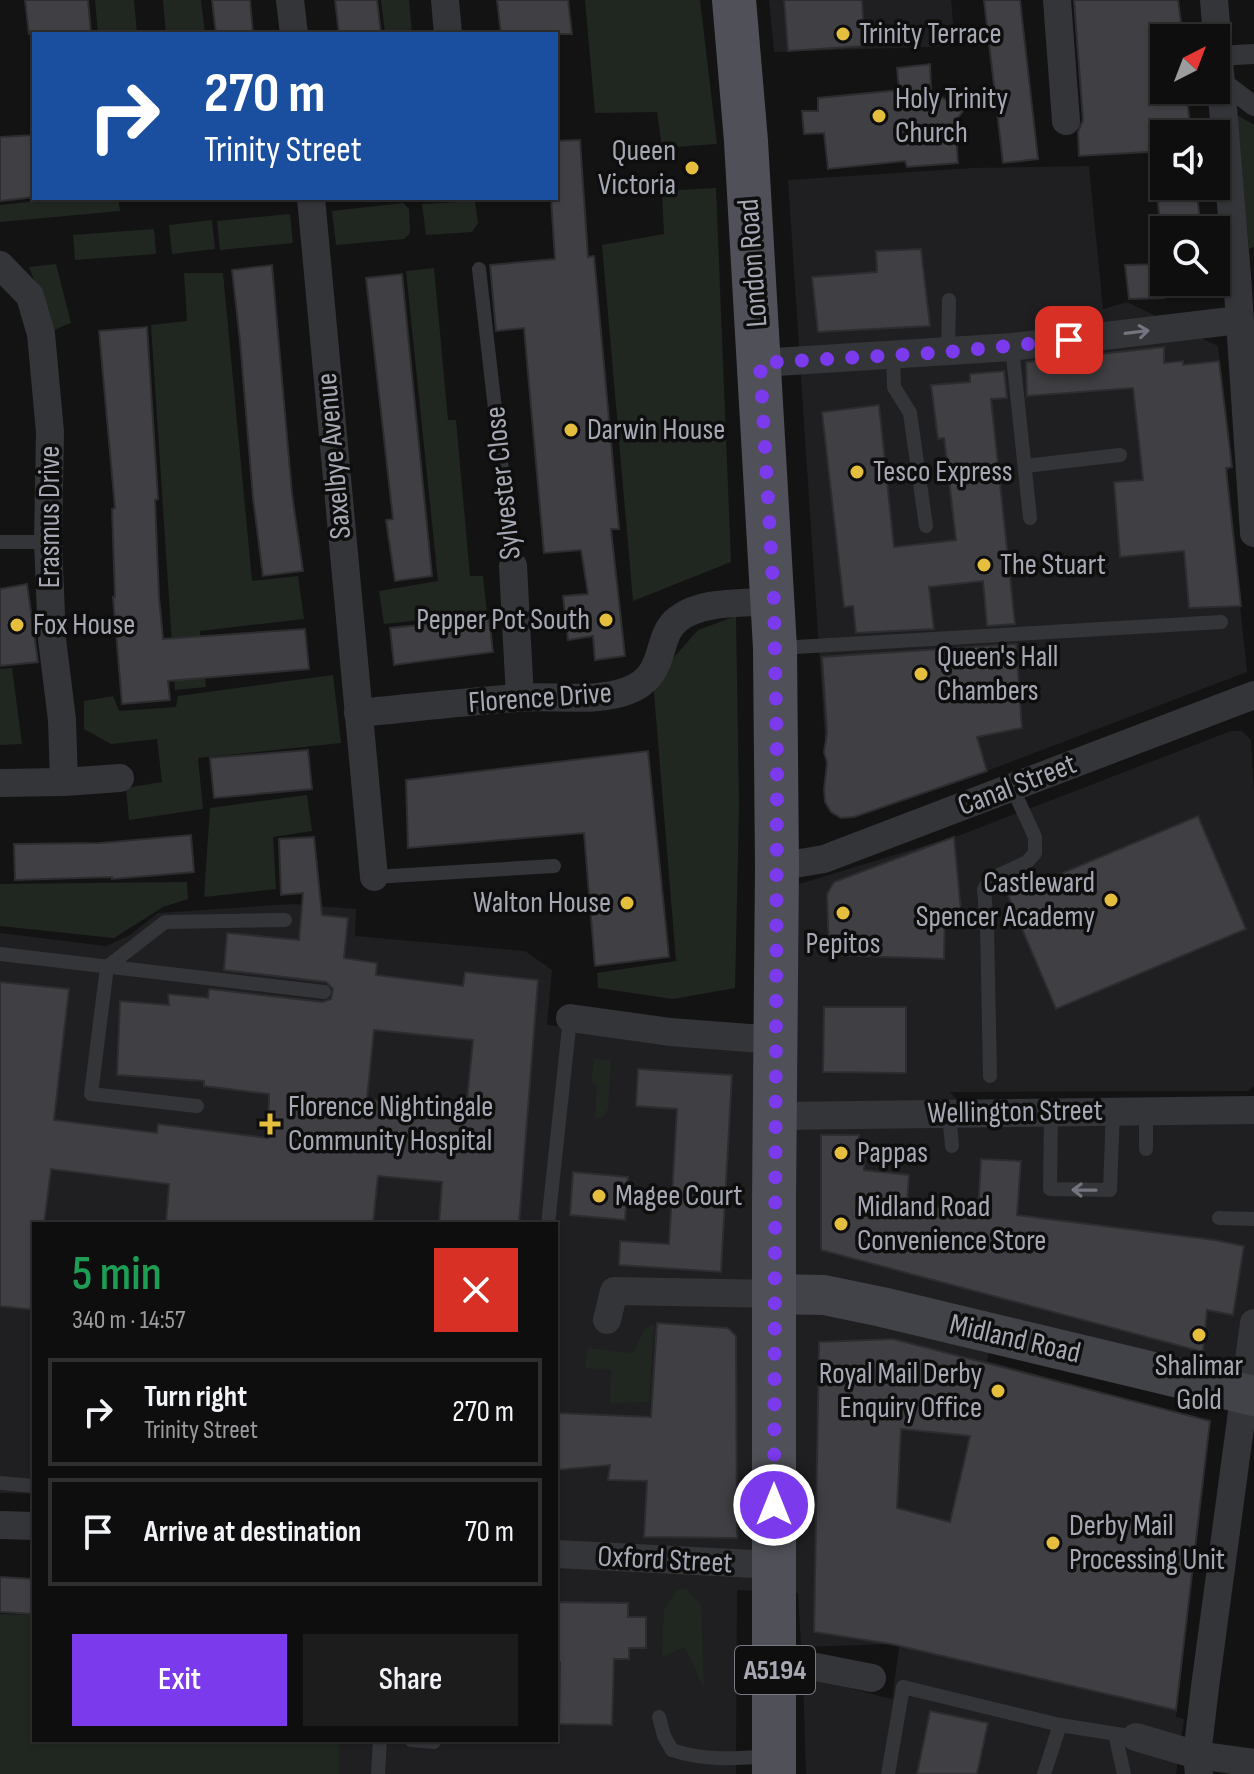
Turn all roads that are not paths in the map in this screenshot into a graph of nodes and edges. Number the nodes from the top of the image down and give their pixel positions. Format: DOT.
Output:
graph roads {
  1 [pos="290,0"];
  2 [pos="445,0"];
  3 [pos="734,0"];
  4 [pos="1057,0"];
  5 [pos="1214,0"];
  6 [pos="1216,24"];
  7 [pos="294,32"];
  8 [pos="448,32"];
  9 [pos="1254,54"];
  10 [pos="1230,64"];
  11 [pos="1230,79"];
  12 [pos="1224,104"];
  13 [pos="1254,106"];
  14 [pos="1066,121"];
  15 [pos="311,200"];
  16 [pos="0,265"];
  17 [pos="479,269"];
  18 [pos="949,300"];
  19 [pos="1249,313"];
  20 [pos="1012,347"];
  21 [pos="948,352"];
  22 [pos="893,355"];
  23 [pos="760,363"];
  24 [pos="1120,455"];
  25 [pos="1025,466"];
  26 [pos="1252,481"];
  27 [pos="1030,518"];
  28 [pos="926,526"];
  29 [pos="1254,533"];
  30 [pos="0,542"];
  31 [pos="48,542"];
  32 [pos="513,566"];
  33 [pos="774,601"];
  34 [pos="1221,622"];
  35 [pos="775,648"];
  36 [pos="1254,695"];
  37 [pos="520,698"];
  38 [pos="358,713"];
  39 [pos="120,778"];
  40 [pos="64,782"];
  41 [pos="0,783"];
  42 [pos="1012,787"];
  43 [pos="554,866"];
  44 [pos="777,867"];
  45 [pos="374,877"];
  46 [pos="285,920"];
  47 [pos="0,954"];
  48 [pos="107,967"];
  49 [pos="324,992"];
  50 [pos="570,1018"];
  51 [pos="775,1040"];
  52 [pos="990,1076"];
  53 [pos="197,1106"];
  54 [pos="1113,1110"];
  55 [pos="1146,1110"];
  56 [pos="1254,1110"];
  57 [pos="949,1113"];
  58 [pos="1051,1114"];
  59 [pos="775,1116"];
  60 [pos="952,1146"];
  61 [pos="1146,1149"];
  62 [pos="1219,1218"];
  63 [pos="1254,1219"];
  64 [pos="548,1222"];
  65 [pos="774,1294"];
  66 [pos="607,1320"];
  67 [pos="1254,1323"];
  68 [pos="1249,1395"];
  69 [pos="0,1483"];
  70 [pos="32,1486"];
  71 [pos="0,1525"];
  72 [pos="32,1526"];
  73 [pos="558,1554"];
  74 [pos="775,1565"];
  75 [pos="775,1659"];
  76 [pos="872,1678"];
  77 [pos="659,1717"];
  78 [pos="1060,1725"];
  79 [pos="1125,1736"];
  80 [pos="380,1742"];
  81 [pos="1254,1763"];
  82 [pos="1198,1764"];
  83 [pos="774,1765"];
  84 [pos="378,1774"];
  85 [pos="888,1774"];
  86 [pos="1044,1774"];
  87 [pos="1124,1774"];
  1 -- 7 [label="street"];
  2 -- 8 [label="street"];
  3 -- 23 [label="main road, London Road / A5194"];
  4 -- 14 [label="street"];
  5 -- 6 [label="street"];
  9 -- 10 [label="street"];
  11 -- 13 [label="street"];
  12 -- 19 [label="street"];
  15 -- 38 [label="street, Saxelbye Avenue"];
  16 -- 31 [label="street, Erasmus Drive"];
  17 -- 32 [label="lane, Sylvester Close"];
  18 -- 21 [label="lane"];
  20 -- 19 [label="street, one-way"];
  19 -- 26 [label="street"];
  20 -- 21 [label="street"];
  20 -- 25 [label="lane"];
  21 -- 22 [label="street"];
  22 -- 23 [label="street"];
  22 -- 28 [label="lane"];
  23 -- 33 [label="main road, London Road / A5194"];
  24 -- 25 [label="lane"];
  25 -- 27 [label="lane"];
  26 -- 29 [label="street"];
  30 -- 31 [label="lane"];
  31 -- 40 [label="street, Erasmus Drive"];
  32 -- 37 [label="street, Sylvester Close"];
  33 -- 35 [label="main road, London Road / A5194"];
  33 -- 37 [label="street, Florence Drive"];
  34 -- 35 [label="lane"];
  35 -- 44 [label="main road, London Road / A5194"];
  36 -- 42 [label="street, Canal Street"];
  37 -- 38 [label="street, Florence Drive"];
  38 -- 45 [label="street, Saxelbye Avenue"];
  39 -- 40 [label="street"];
  40 -- 41 [label="street"];
  42 -- 44 [label="street, Canal Street"];
  42 -- 52 [label="lane"];
  43 -- 45 [label="lane"];
  44 -- 51 [label="main road, London Road / A5194"];
  46 -- 48 [label="lane"];
  47 -- 48 [label="lane"];
  48 -- 49 [label="lane"];
  48 -- 53 [label="lane"];
  50 -- 51 [label="street"];
  50 -- 64 [label="lane"];
  51 -- 59 [label="main road, London Road / A5194"];
  54 -- 55 [label="street, Wellington Street"];
  54 -- 58 [label="street, Wellington Street"];
  54 -- 58 [label="lane, one-way"];
  55 -- 56 [label="street, Wellington Street"];
  55 -- 61 [label="lane"];
  57 -- 58 [label="street, Wellington Street"];
  57 -- 59 [label="street, Wellington Street"];
  57 -- 60 [label="lane"];
  59 -- 65 [label="main road, London Road / A5194"];
  62 -- 63 [label="lane"];
  65 -- 66 [label="street"];
  65 -- 68 [label="main road, Midland Road"];
  65 -- 74 [label="main road, London Road / A5194"];
  67 -- 68 [label="street"];
  68 -- 82 [label="street"];
  69 -- 70 [label="lane"];
  71 -- 72 [label="street"];
  73 -- 74 [label="street, Oxford Street"];
  74 -- 75 [label="main road, London Road / A5194"];
  75 -- 76 [label="street"];
  75 -- 83 [label="main road, London Road / A5194"];
  77 -- 83 [label="lane"];
  78 -- 79 [label="lane"];
  78 -- 85 [label="lane"];
  78 -- 86 [label="lane"];
  79 -- 82 [label="street"];
  79 -- 87 [label="lane"];
  80 -- 84 [label="lane"];
  81 -- 82 [label="street"];
}
